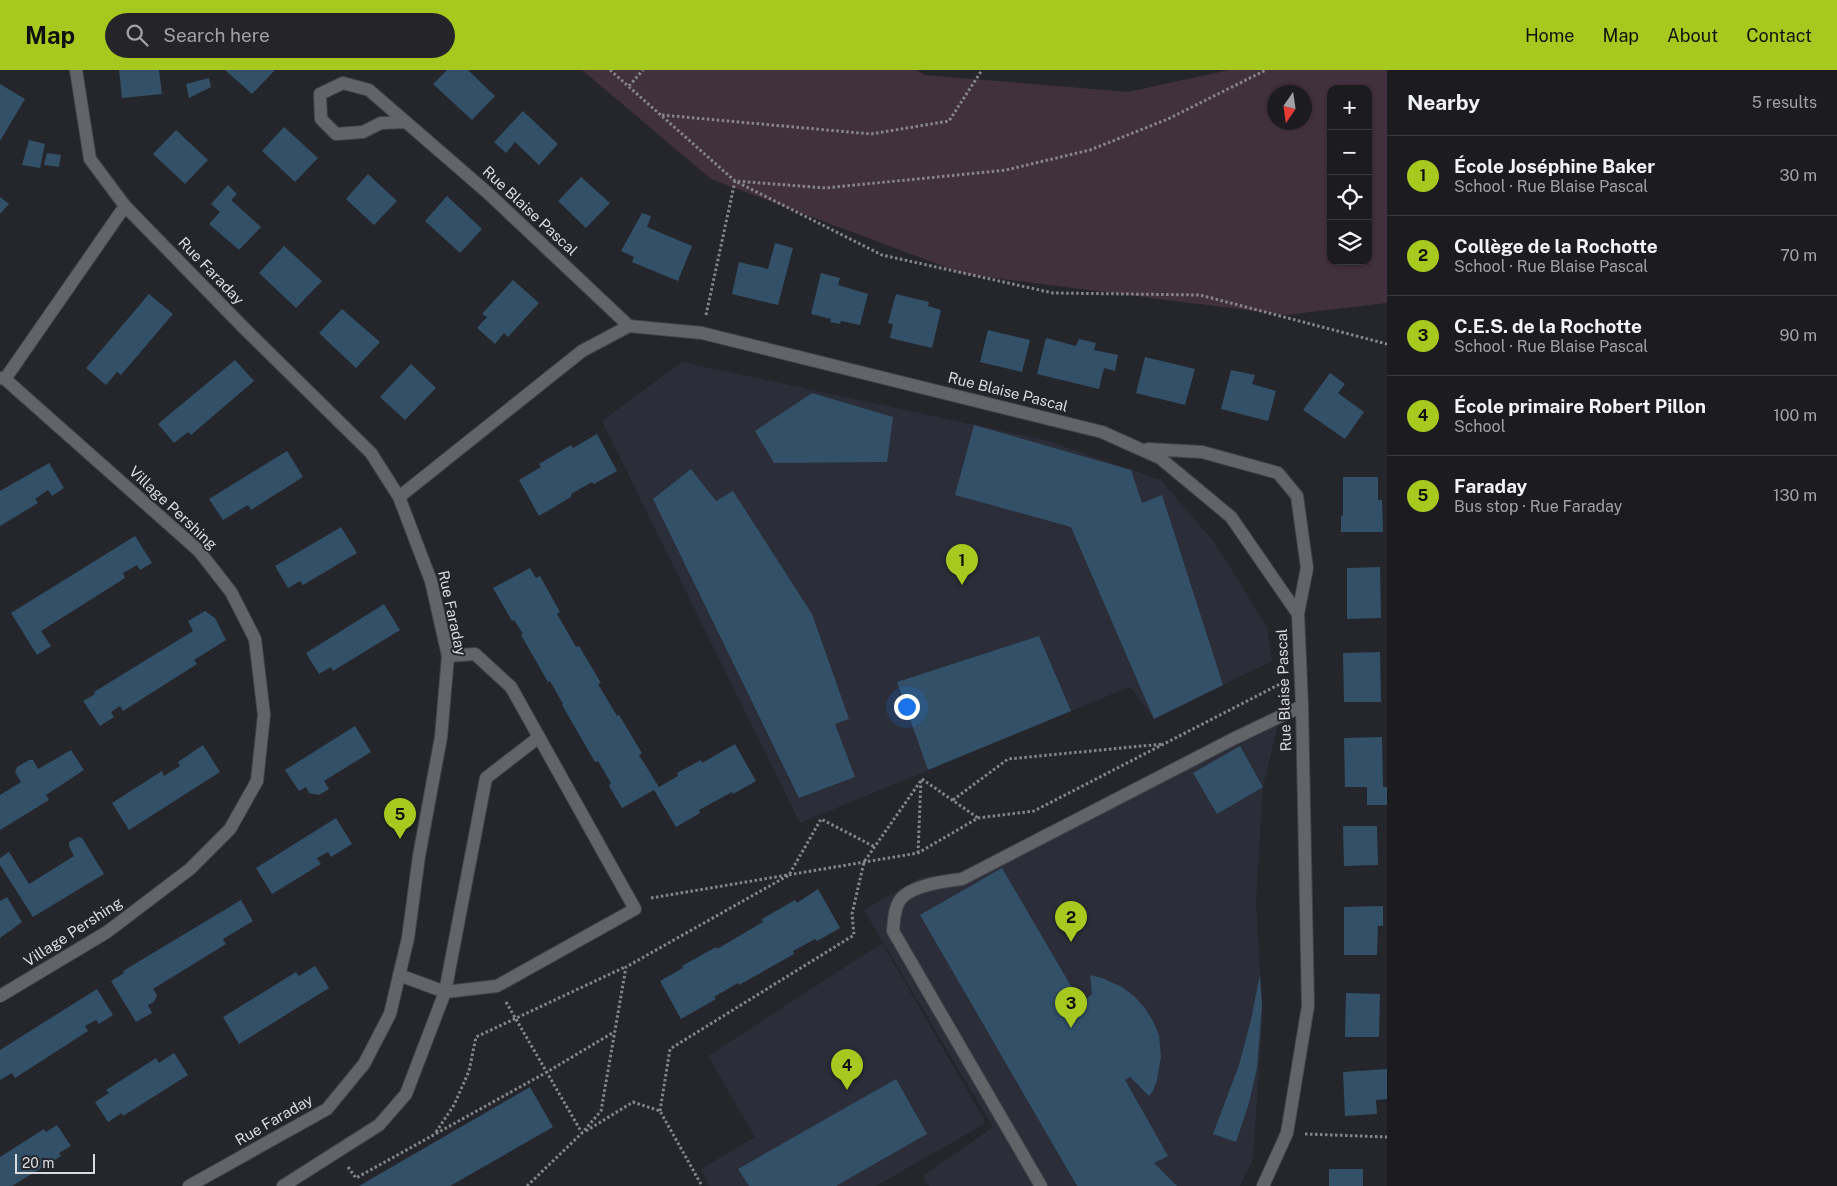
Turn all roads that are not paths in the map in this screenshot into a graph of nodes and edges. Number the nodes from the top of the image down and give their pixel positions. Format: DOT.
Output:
graph roads {
  1 [pos="76,70"];
  2 [pos="406,122"];
  3 [pos="125,206"];
  4 [pos="629,326"];
  5 [pos="3,379"];
  6 [pos="1140,449"];
  7 [pos="399,497"];
  8 [pos="1298,614"];
  9 [pos="448,656"];
  10 [pos="1302,706"];
  11 [pos="539,737"];
  12 [pos="399,975"];
  13 [pos="445,992"];
  14 [pos="0,996"];
  15 [pos="189,1186"];
  16 [pos="283,1186"];
  17 [pos="1040,1186"];
  18 [pos="1263,1186"];
  1 -- 3 [label="street, Rue Faraday"];
  2 -- 2 [label="street, Rue Blaise Pascal"];
  2 -- 4 [label="street, Rue Blaise Pascal"];
  3 -- 5 [label="street"];
  3 -- 7 [label="street, Rue Faraday"];
  4 -- 6 [label="street, Rue Blaise Pascal"];
  4 -- 7 [label="street"];
  5 -- 14 [label="street, Village Pershing"];
  6 -- 8 [label="street, Rue Blaise Pascal"];
  6 -- 8 [label="street"];
  7 -- 9 [label="street, Rue Faraday"];
  8 -- 10 [label="street, Rue Blaise Pascal"];
  9 -- 11 [label="street"];
  9 -- 12 [label="street, Rue Faraday"];
  10 -- 17 [label="street"];
  10 -- 18 [label="street, Rue Blaise Pascal"];
  11 -- 13 [label="street"];
  11 -- 13 [label="street"];
  12 -- 13 [label="street"];
  12 -- 15 [label="street, Rue Faraday"];
  13 -- 16 [label="street"];
}
